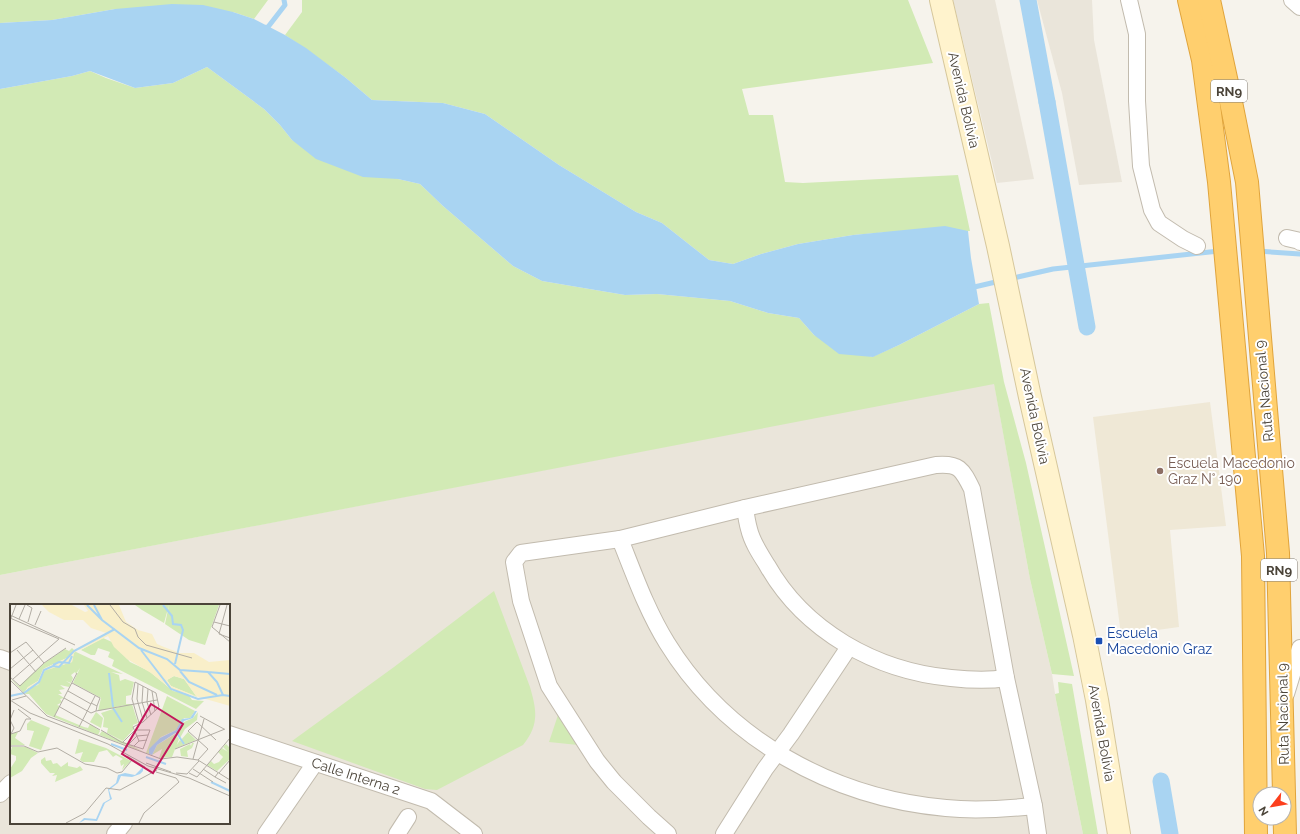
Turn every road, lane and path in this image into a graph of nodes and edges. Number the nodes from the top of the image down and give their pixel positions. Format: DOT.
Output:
graph roads {
  1 [pos="941,0"];
  2 [pos="1129,0"];
  3 [pos="1189,0"];
  4 [pos="1209,0"];
  5 [pos="1292,0"];
  6 [pos="1300,7"];
  7 [pos="1197,246"];
  8 [pos="745,508"];
  9 [pos="620,538"];
  10 [pos="849,647"];
  11 [pos="1300,648"];
  12 [pos="0,658"];
  13 [pos="10,662"];
  14 [pos="1006,678"];
  15 [pos="1283,705"];
  16 [pos="230,734"];
  17 [pos="778,754"];
  18 [pos="315,763"];
  19 [pos="10,784"];
  20 [pos="0,794"];
  21 [pos="1034,806"];
  22 [pos="408,817"];
  23 [pos="123,824"];
  24 [pos="115,834"];
  25 [pos="266,834"];
  26 [pos="397,834"];
  27 [pos="474,834"];
  28 [pos="668,834"];
  29 [pos="724,834"];
  30 [pos="1038,834"];
  31 [pos="1119,834"];
  32 [pos="1256,834"];
  33 [pos="1285,834"];
  1 -- 31 [label="street, Avenida Bolivia"];
  2 -- 7 [label="street"];
  3 -- 32 [label="highway, Ruta Nacional 9 / RN9"];
  4 -- 15 [label="highway, Ruta Nacional 9 / RN9"];
  5 -- 6 [label="street"];
  8 -- 9 [label="street"];
  8 -- 10 [label="street"];
  8 -- 14 [label="street"];
  9 -- 17 [label="street"];
  9 -- 28 [label="street"];
  10 -- 14 [label="street"];
  10 -- 17 [label="street"];
  11 -- 15 [label="street"];
  12 -- 13 [label="street"];
  14 -- 21 [label="street"];
  15 -- 33 [label="highway, Ruta Nacional 9 / RN9"];
  16 -- 18 [label="street, Calle Interna 2"];
  17 -- 21 [label="street"];
  17 -- 29 [label="street"];
  18 -- 25 [label="street"];
  18 -- 27 [label="street, Calle Interna 2"];
  19 -- 20 [label="street"];
  21 -- 30 [label="street"];
  22 -- 26 [label="street"];
  23 -- 24 [label="street"];
}
